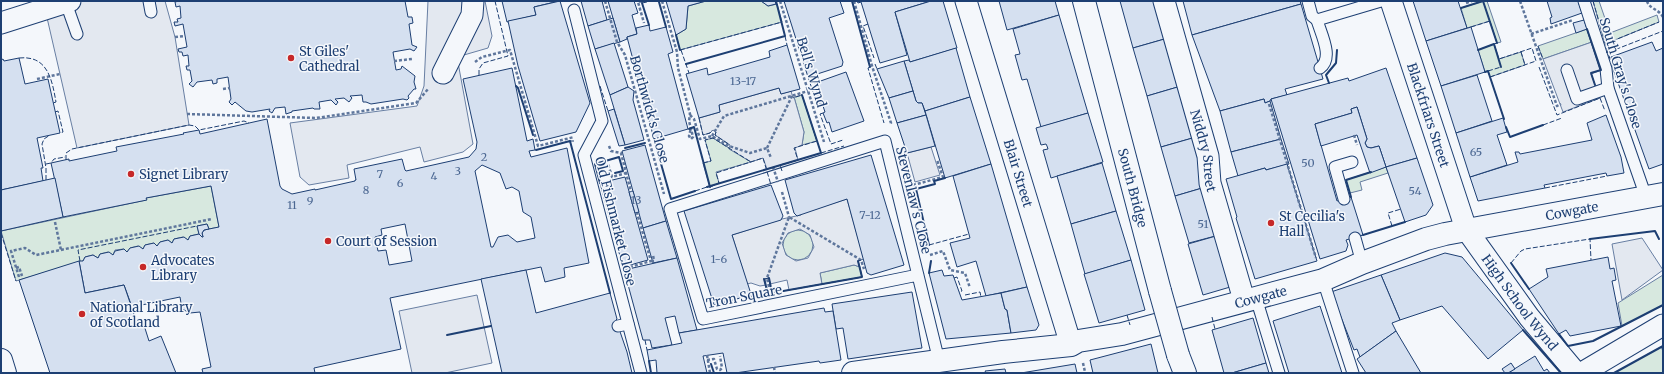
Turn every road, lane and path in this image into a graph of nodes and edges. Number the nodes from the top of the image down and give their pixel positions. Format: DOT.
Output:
graph roads {
  1 [pos="472,1"];
  2 [pos="605,1"];
  3 [pos="642,1"];
  4 [pos="662,1"];
  5 [pos="780,1"];
  6 [pos="854,1"];
  7 [pos="966,1"];
  8 [pos="1084,1"];
  9 [pos="1164,1"];
  10 [pos="1308,1"];
  11 [pos="1381,1"];
  12 [pos="1391,1"];
  13 [pos="1472,1"];
  14 [pos="1520,1"];
  15 [pos="1584,1"];
  16 [pos="1647,1"];
  17 [pos="63,2"];
  18 [pos="1466,3"];
  19 [pos="574,10"];
  20 [pos="1589,15"];
  21 [pos="1663,17"];
  22 [pos="1317,20"];
  23 [pos="644,23"];
  24 [pos="1,24"];
  25 [pos="78,34"];
  26 [pos="1531,34"];
  27 [pos="185,36"];
  28 [pos="175,37"];
  29 [pos="507,51"];
  30 [pos="412,59"];
  31 [pos="1540,59"];
  32 [pos="394,61"];
  33 [pos="1320,68"];
  34 [pos="1567,70"];
  35 [pos="443,73"];
  36 [pos="60,74"];
  37 [pos="37,79"];
  38 [pos="230,88"];
  39 [pos="1608,88"];
  40 [pos="223,89"];
  41 [pos="808,91"];
  42 [pos="792,96"];
  43 [pos="1269,104"];
  44 [pos="187,114"];
  45 [pos="690,114"];
  46 [pos="260,116"];
  47 [pos="261,120"];
  48 [pos="602,121"];
  49 [pos="690,128"];
  50 [pos="712,136"];
  51 [pos="573,137"];
  52 [pos="885,141"];
  53 [pos="767,148"];
  54 [pos="826,148"];
  55 [pos="937,160"];
  56 [pos="1352,162"];
  57 [pos="626,173"];
  58 [pos="616,176"];
  59 [pos="897,189"];
  60 [pos="631,192"];
  61 [pos="664,194"];
  62 [pos="1655,196"];
  63 [pos="1344,199"];
  64 [pos="637,213"];
  65 [pos="789,217"];
  66 [pos="212,219"];
  67 [pos="55,222"];
  68 [pos="1466,230"];
  69 [pos="1355,238"];
  70 [pos="61,250"];
  71 [pos="653,255"];
  72 [pos="914,259"];
  73 [pos="861,260"];
  74 [pos="651,261"];
  75 [pos="1362,263"];
  76 [pos="624,269"];
  77 [pos="918,275"];
  78 [pos="21,277"];
  79 [pos="767,278"];
  80 [pos="1323,280"];
  81 [pos="970,288"];
  82 [pos="1250,299"];
  83 [pos="1663,325"];
  84 [pos="1071,345"];
  85 [pos="706,355"];
  86 [pos="720,356"];
  87 [pos="1,360"];
  88 [pos="707,360"];
  89 [pos="939,361"];
  90 [pos="1181,364"];
  91 [pos="774,367"];
  92 [pos="5,373"];
  93 [pos="641,373"];
  94 [pos="710,373"];
  95 [pos="775,373"];
  96 [pos="853,373"];
  97 [pos="1279,373"];
  98 [pos="1353,373"];
  99 [pos="1576,373"];
  100 [pos="1582,373"];
  1 -- 35 [label="street"];
  2 -- 61 [label="path, Borthwick's Close"];
  3 -- 23 [label="path"];
  4 -- 45 [label="path"];
  5 -- 41 [label="path, Bell's Wynd"];
  6 -- 52 [label="path, Stevenlaw's Close"];
  7 -- 84 [label="street, Blair Street"];
  8 -- 90 [label="street, South Bridge, bridge"];
  9 -- 82 [label="street, Niddry Street"];
  10 -- 22 [label="lane"];
  11 -- 22 [label="lane"];
  12 -- 68 [label="street, Blackfriars Street"];
  13 -- 18 [label="path"];
  14 -- 26 [label="path"];
  15 -- 20 [label="lane, South Gray's Close"];
  16 -- 21 [label="path"];
  17 -- 24 [label="street"];
  17 -- 25 [label="lane"];
  19 -- 48 [label="lane"];
  20 -- 26 [label="path"];
  20 -- 39 [label="lane, South Gray's Close"];
  22 -- 33 [label="lane"];
  26 -- 31 [label="path"];
  27 -- 28 [label="path"];
  29 -- 51 [label="path"];
  30 -- 32 [label="path"];
  34 -- 39 [label="lane"];
  35 -- 46 [label="path"];
  36 -- 37 [label="path"];
  38 -- 40 [label="path"];
  39 -- 62 [label="lane, South Gray's Close"];
  41 -- 42 [label="path"];
  41 -- 54 [label="path, Bell's Wynd"];
  42 -- 50 [label="path"];
  42 -- 53 [label="path"];
  43 -- 80 [label="path"];
  44 -- 46 [label="path"];
  45 -- 49 [label="path"];
  45 -- 50 [label="path"];
  46 -- 47 [label="path"];
  48 -- 57 [label="path"];
  48 -- 93 [label="lane, Old Fishmarket Close"];
  50 -- 53 [label="path"];
  52 -- 59 [label="lane, Stevenlaw's Close"];
  52 -- 77 [label="lane, Tron Square"];
  53 -- 65 [label="path, bridge"];
  55 -- 59 [label="path"];
  56 -- 63 [label="lane"];
  57 -- 58 [label="path"];
  57 -- 60 [label="path"];
  59 -- 72 [label="lane, Stevenlaw's Close"];
  62 -- 68 [label="street, Cowgate"];
  64 -- 74 [label="path"];
  65 -- 73 [label="path"];
  65 -- 79 [label="path"];
  66 -- 70 [label="path"];
  67 -- 70 [label="path"];
  68 -- 75 [label="street, Cowgate"];
  68 -- 99 [label="street, High School Wynd"];
  69 -- 75 [label="lane"];
  70 -- 78 [label="path"];
  71 -- 74 [label="path"];
  72 -- 77 [label="lane, Stevenlaw's Close"];
  72 -- 81 [label="path"];
  74 -- 76 [label="path"];
  75 -- 80 [label="street, Cowgate"];
  77 -- 89 [label="lane, Stevenlaw's Close"];
  80 -- 82 [label="street, Cowgate"];
  80 -- 98 [label="lane"];
  82 -- 84 [label="street, Cowgate"];
  82 -- 97 [label="lane"];
  83 -- 100 [label="street"];
  84 -- 89 [label="street, Cowgate"];
  85 -- 88 [label="path"];
  86 -- 88 [label="path"];
  87 -- 92 [label="street"];
  88 -- 94 [label="path"];
  89 -- 96 [label="street, Cowgate"];
  91 -- 95 [label="path"];
}
